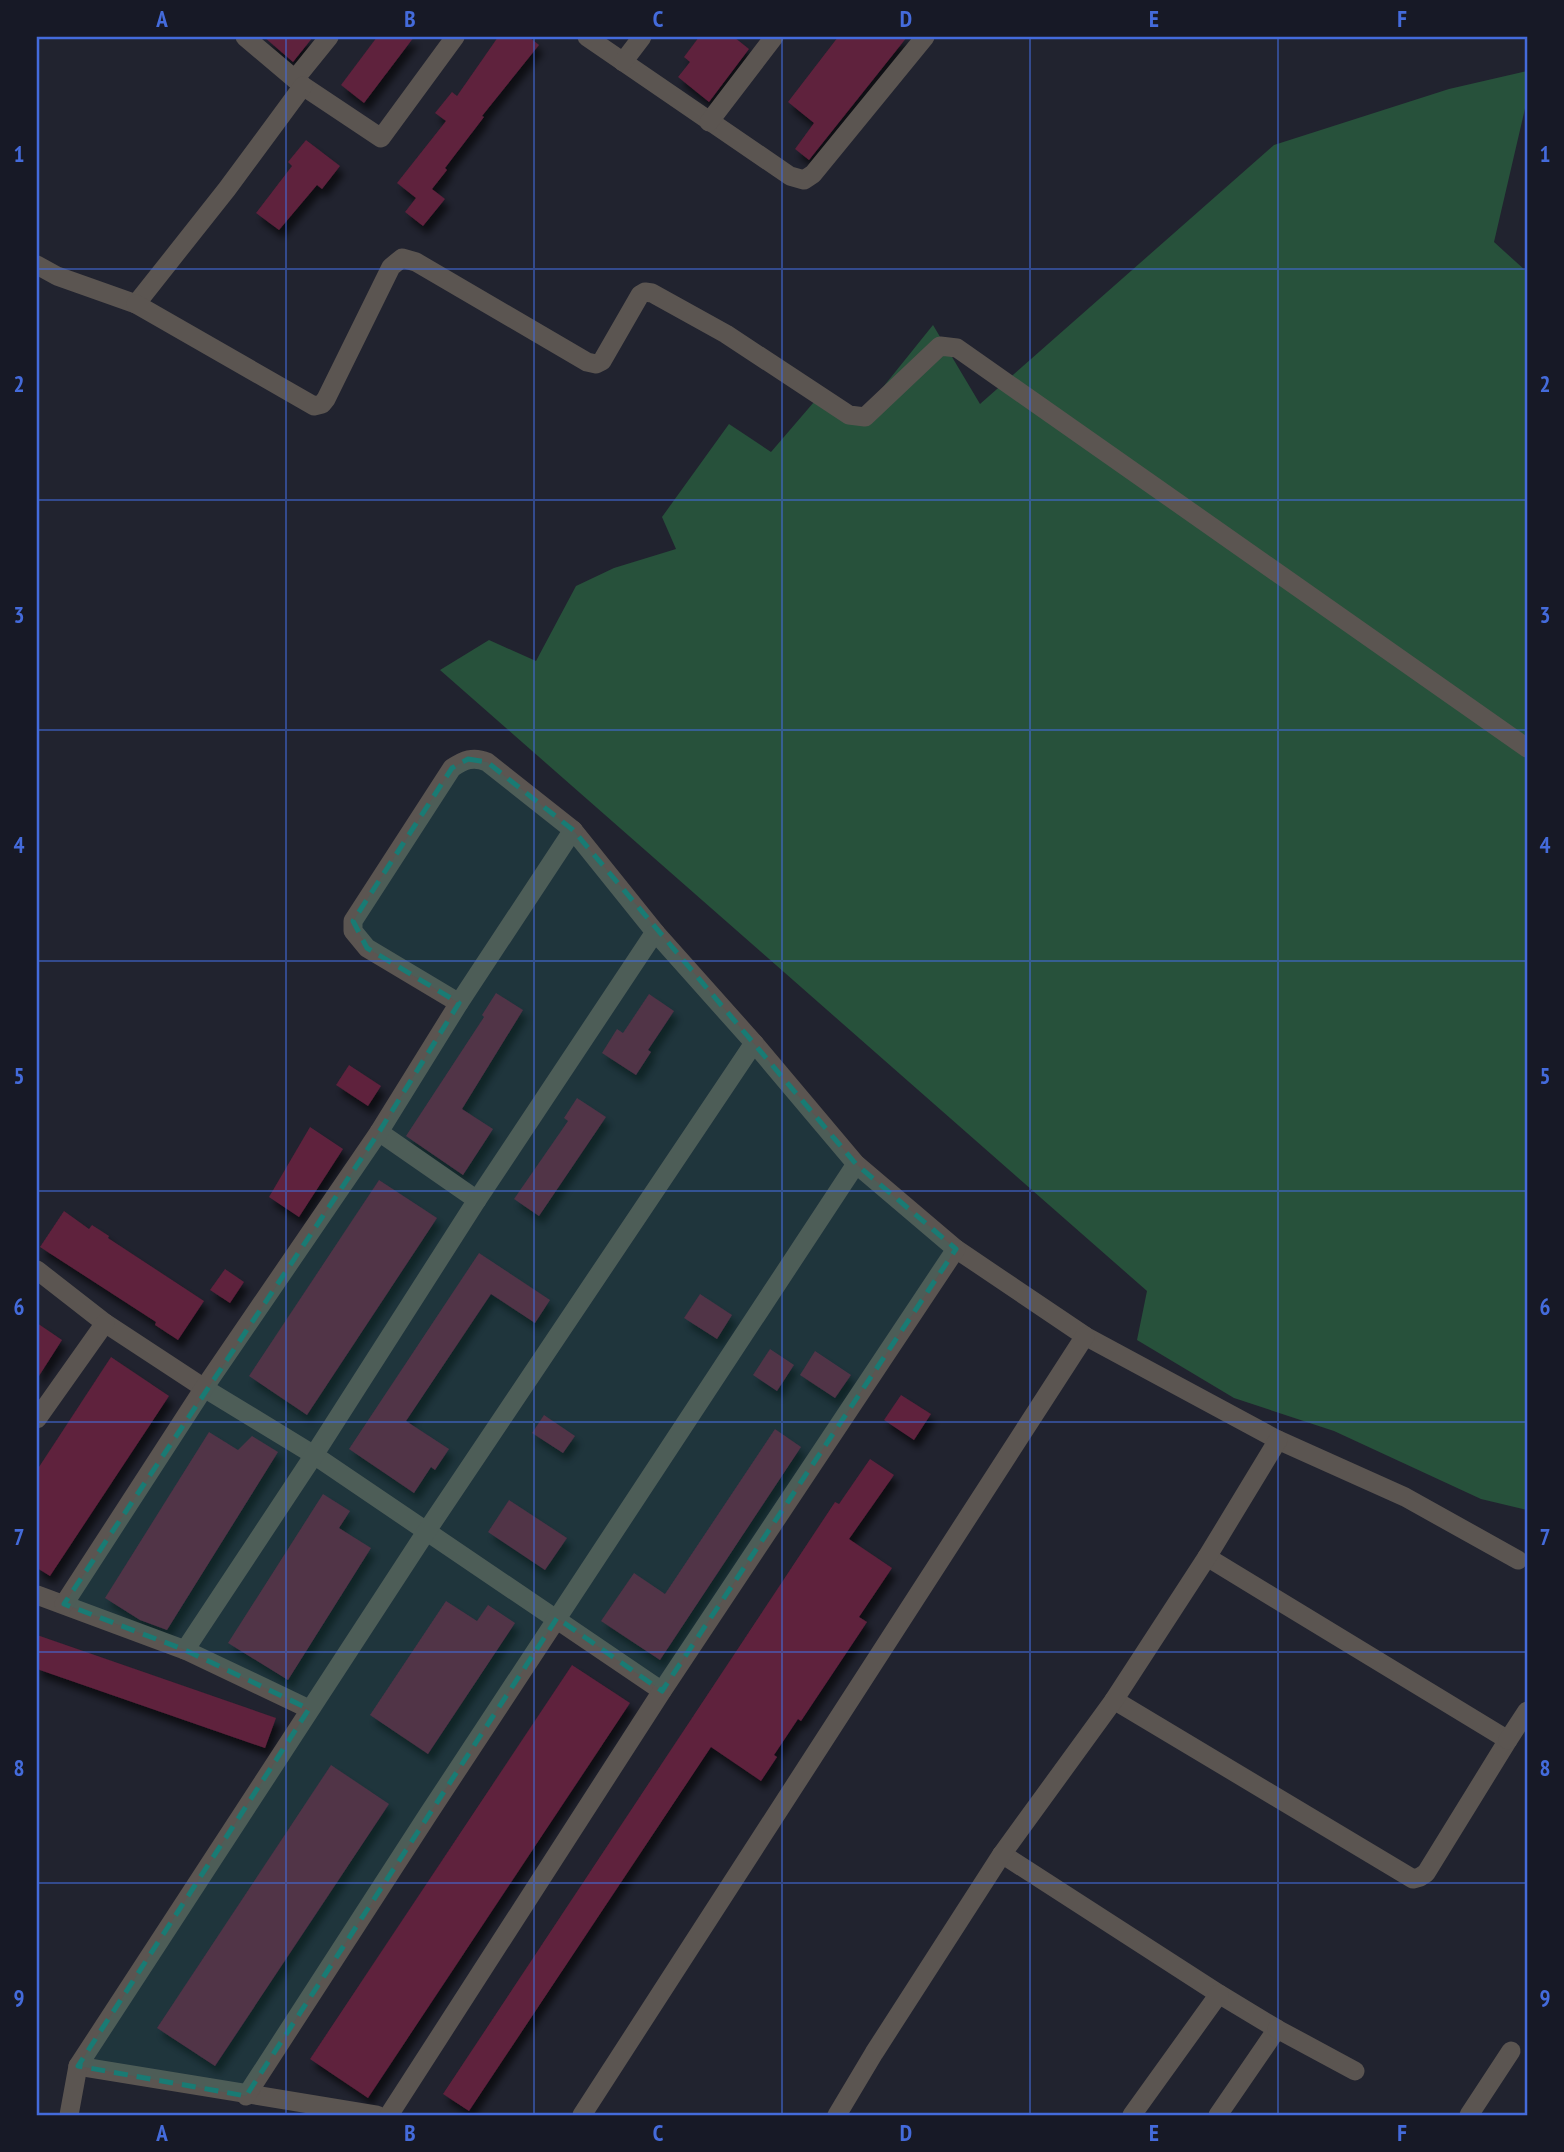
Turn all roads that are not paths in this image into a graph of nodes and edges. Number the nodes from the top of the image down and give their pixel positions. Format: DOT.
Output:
graph roads {
  1 [pos="245,37"];
  2 [pos="329,37"];
  3 [pos="455,37"];
  4 [pos="587,37"];
  5 [pos="642,37"];
  6 [pos="774,37"];
  7 [pos="925,37"];
  8 [pos="623,62"];
  9 [pos="299,83"];
  10 [pos="709,122"];
  11 [pos="37,265"];
  12 [pos="136,304"];
  13 [pos="1527,748"];
  14 [pos="573,830"];
  15 [pos="655,932"];
  16 [pos="459,1003"];
  17 [pos="754,1042"];
  18 [pos="379,1132"];
  19 [pos="856,1164"];
  20 [pos="477,1200"];
  21 [pos="956,1249"];
  22 [pos="37,1270"];
  23 [pos="105,1323"];
  24 [pos="1085,1336"];
  25 [pos="204,1388"];
  26 [pos="37,1419"];
  27 [pos="1278,1440"];
  28 [pos="314,1455"];
  29 [pos="426,1532"];
  30 [pos="1207,1557"];
  31 [pos="1518,1560"];
  32 [pos="37,1595"];
  33 [pos="64,1604"];
  34 [pos="556,1619"];
  35 [pos="185,1650"];
  36 [pos="662,1692"];
  37 [pos="1114,1700"];
  38 [pos="309,1709"];
  39 [pos="1527,1711"];
  40 [pos="1508,1740"];
  41 [pos="1002,1854"];
  42 [pos="1219,1994"];
  43 [pos="1277,2029"];
  44 [pos="1511,2052"];
  45 [pos="78,2066"];
  46 [pos="1354,2071"];
  47 [pos="246,2095"];
  48 [pos="69,2115"];
  49 [pos="377,2115"];
  50 [pos="389,2115"];
  51 [pos="582,2115"];
  52 [pos="837,2115"];
  53 [pos="1132,2115"];
  54 [pos="1218,2115"];
  55 [pos="1469,2115"];
  1 -- 9 [label="street"];
  2 -- 9 [label="street"];
  3 -- 9 [label="street"];
  4 -- 8 [label="street"];
  5 -- 8 [label="street"];
  6 -- 10 [label="street"];
  7 -- 10 [label="street"];
  8 -- 10 [label="street"];
  9 -- 12 [label="street"];
  11 -- 12 [label="street"];
  12 -- 13 [label="street"];
  14 -- 15 [label="street"];
  14 -- 16 [label="street"];
  14 -- 16 [label="street"];
  15 -- 17 [label="street"];
  15 -- 20 [label="street"];
  16 -- 18 [label="street"];
  17 -- 19 [label="street"];
  17 -- 29 [label="street"];
  18 -- 20 [label="street"];
  18 -- 25 [label="street"];
  19 -- 21 [label="street"];
  19 -- 34 [label="street"];
  20 -- 28 [label="street"];
  21 -- 24 [label="street"];
  21 -- 36 [label="street"];
  22 -- 23 [label="street"];
  23 -- 25 [label="street"];
  23 -- 26 [label="street"];
  24 -- 27 [label="street"];
  24 -- 51 [label="street"];
  25 -- 28 [label="street"];
  25 -- 33 [label="street"];
  27 -- 30 [label="street"];
  27 -- 31 [label="street"];
  28 -- 29 [label="street"];
  28 -- 35 [label="street"];
  29 -- 34 [label="street"];
  29 -- 38 [label="street"];
  30 -- 37 [label="street"];
  30 -- 40 [label="street"];
  32 -- 33 [label="street"];
  33 -- 35 [label="street"];
  34 -- 36 [label="street"];
  34 -- 47 [label="street"];
  35 -- 38 [label="street"];
  36 -- 50 [label="street"];
  37 -- 40 [label="street"];
  37 -- 41 [label="street"];
  38 -- 45 [label="street"];
  39 -- 40 [label="street"];
  41 -- 42 [label="street"];
  41 -- 52 [label="street"];
  42 -- 43 [label="street"];
  42 -- 53 [label="street"];
  43 -- 46 [label="street"];
  43 -- 54 [label="street"];
  44 -- 55 [label="street"];
  45 -- 47 [label="street"];
  45 -- 48 [label="street"];
  47 -- 49 [label="street"];
}
